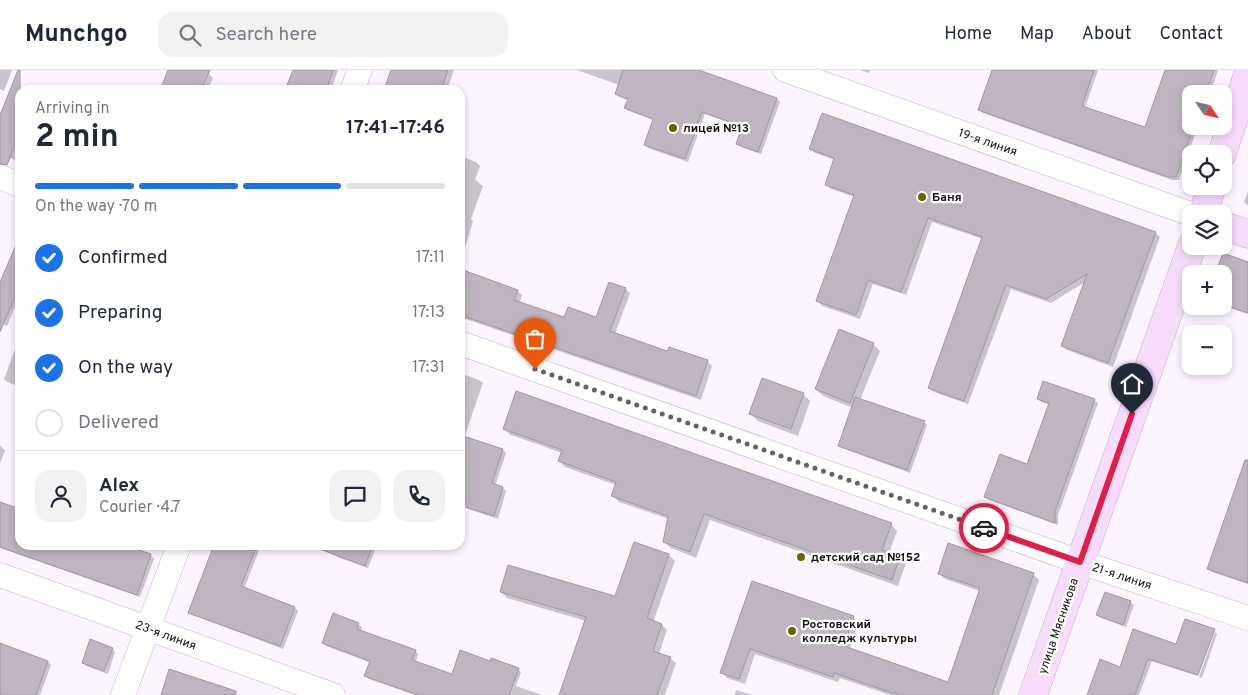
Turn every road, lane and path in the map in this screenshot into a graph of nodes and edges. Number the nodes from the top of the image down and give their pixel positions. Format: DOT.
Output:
graph roads {
  1 [pos="360,70"];
  2 [pos="784,70"];
  3 [pos="1248,74"];
  4 [pos="354,85"];
  5 [pos="1225,145"];
  6 [pos="0,177"];
  7 [pos="15,183"];
  8 [pos="1182,211"];
  9 [pos="1232,229"];
  10 [pos="1248,234"];
  11 [pos="1189,255"];
  12 [pos="465,345"];
  13 [pos="177,550"];
  14 [pos="1080,562"];
  15 [pos="0,575"];
  16 [pos="1248,618"];
  17 [pos="148,629"];
  18 [pos="123,695"];
  19 [pos="333,695"];
  20 [pos="1034,695"];
  1 -- 4 [label="street"];
  2 -- 8 [label="street, 19-я линия"];
  3 -- 5 [label="main road"];
  6 -- 7 [label="street"];
  9 -- 10 [label="main road"];
  11 -- 14 [label="main road, улица Мясникова"];
  12 -- 14 [label="street, 21-я линия"];
  13 -- 17 [label="street"];
  14 -- 16 [label="street, 21-я линия"];
  14 -- 20 [label="main road, улица Мясникова"];
  15 -- 17 [label="street, 23-я линия"];
  17 -- 18 [label="street"];
  17 -- 19 [label="street, 23-я линия"];
}
